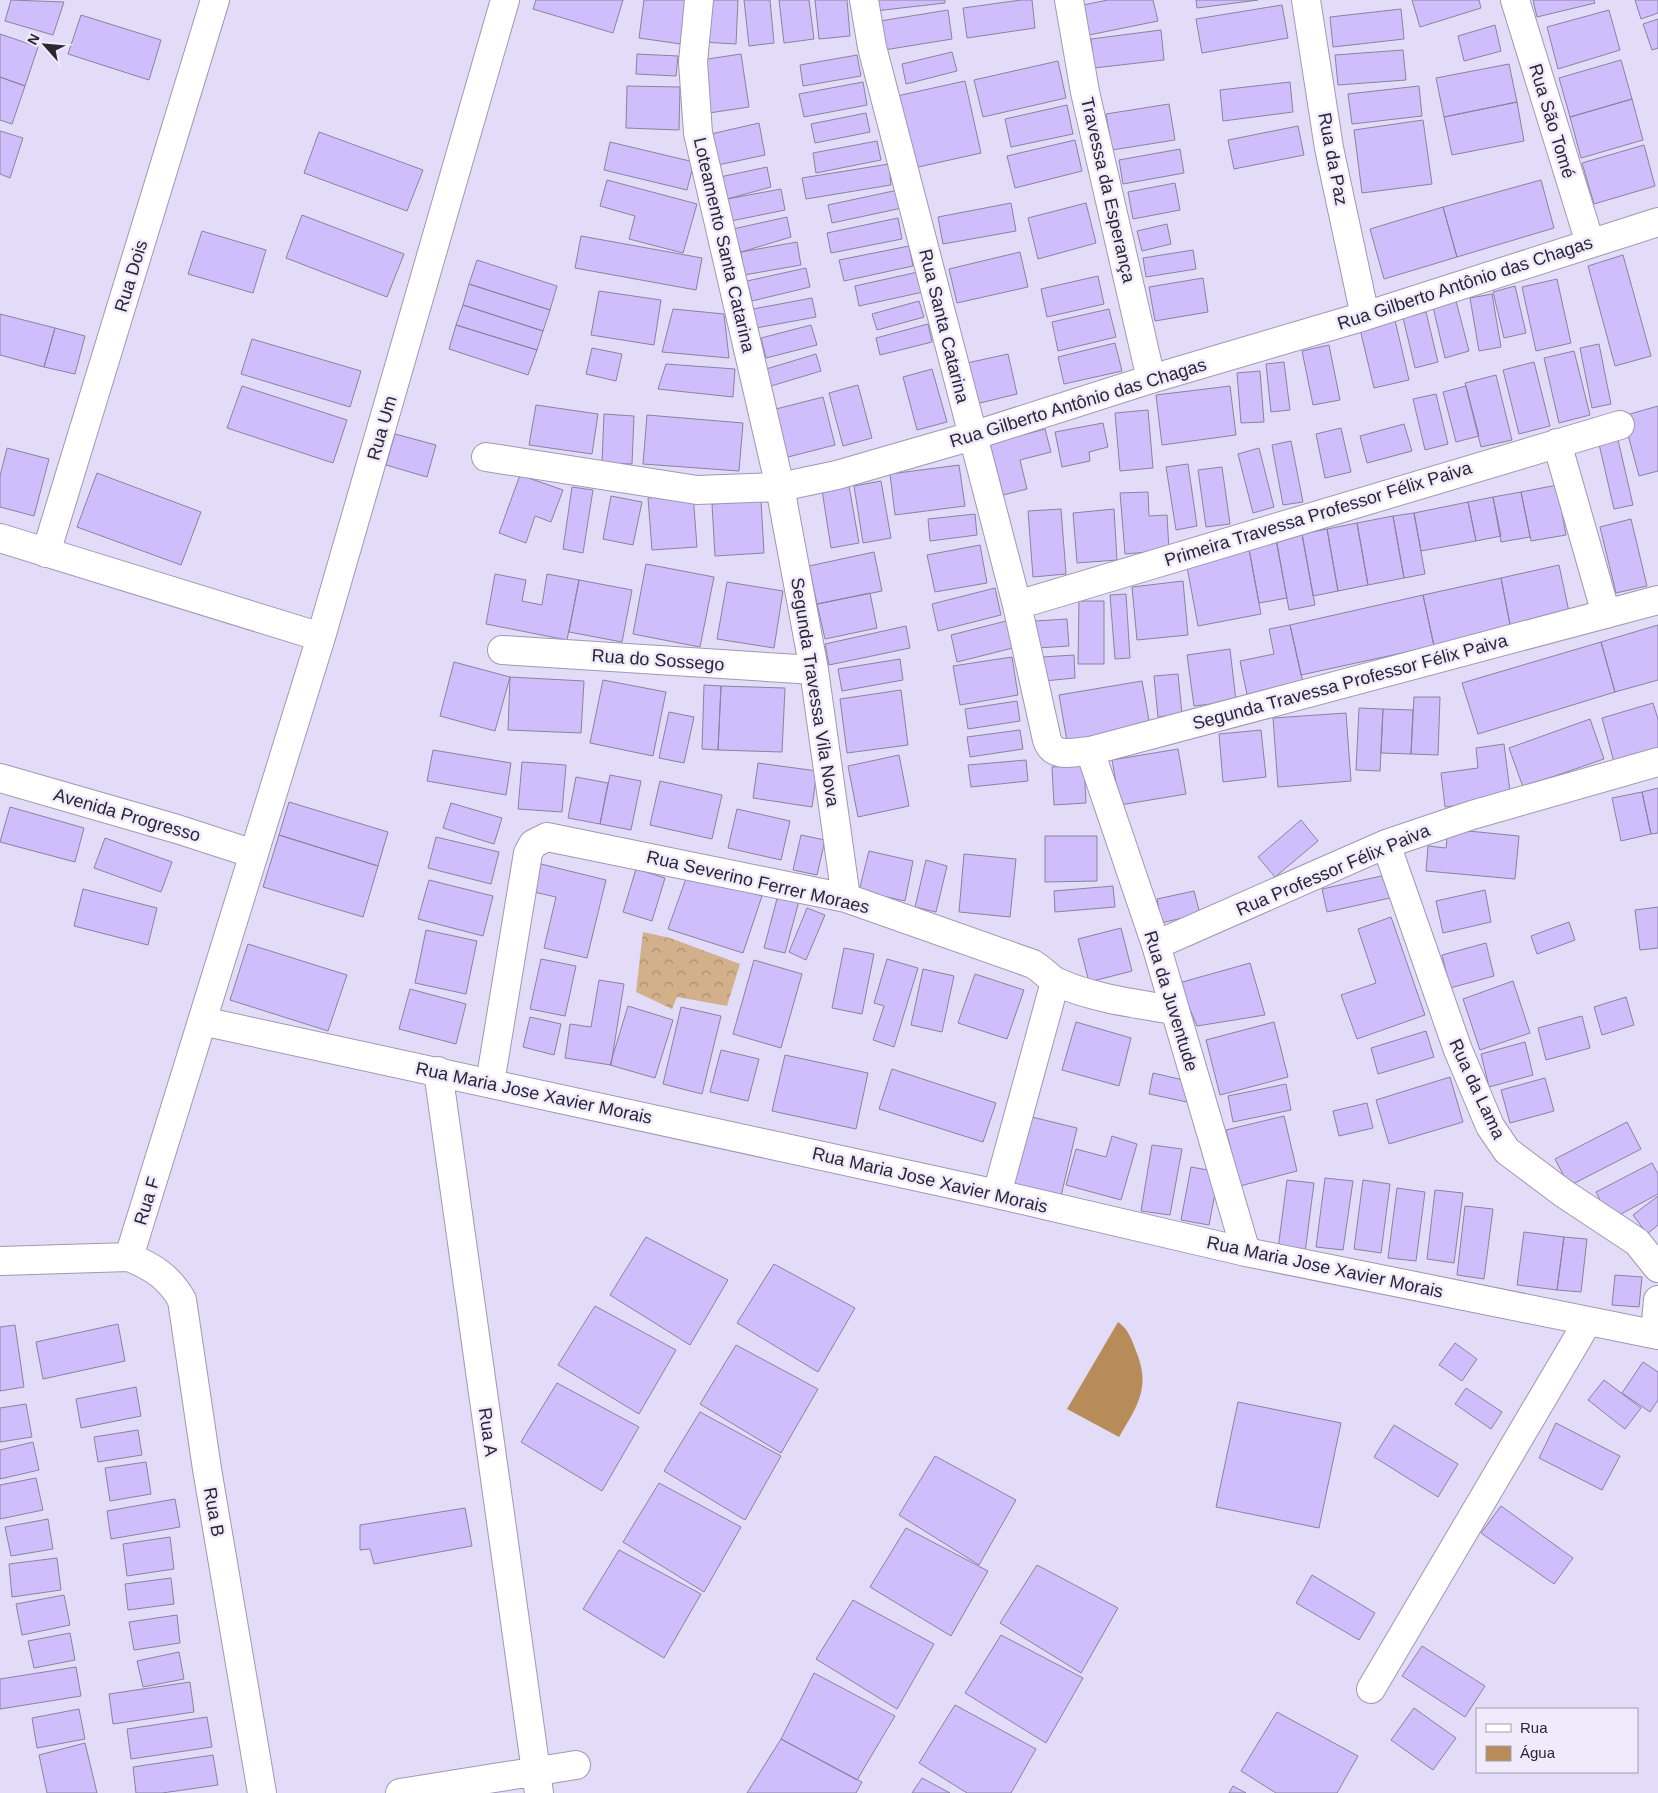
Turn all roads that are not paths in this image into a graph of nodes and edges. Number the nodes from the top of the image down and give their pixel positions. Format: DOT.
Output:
graph roads {
  1 [pos="215,0"];
  2 [pos="505,0"];
  3 [pos="699,0"];
  4 [pos="864,0"];
  5 [pos="1069,0"];
  6 [pos="1306,0"];
  7 [pos="1515,0"];
  8 [pos="1658,222"];
  9 [pos="1590,243"];
  10 [pos="1365,316"];
  11 [pos="1151,379"];
  12 [pos="1620,425"];
  13 [pos="972,436"];
  14 [pos="1557,442"];
  15 [pos="486,457"];
  16 [pos="780,487"];
  17 [pos="0,538"];
  18 [pos="46,553"];
  19 [pos="1658,600"];
  20 [pos="1017,604"];
  21 [pos="1606,614"];
  22 [pos="322,637"];
  23 [pos="502,650"];
  24 [pos="814,670"];
  25 [pos="1047,740"];
  26 [pos="1090,751"];
  27 [pos="1658,762"];
  28 [pos="0,778"];
  29 [pos="1386,844"];
  30 [pos="254,854"];
  31 [pos="846,898"];
  32 [pos="1156,946"];
  33 [pos="1055,982"];
  34 [pos="1174,1010"];
  35 [pos="202,1021"];
  36 [pos="438,1071"];
  37 [pos="490,1083"];
  38 [pos="997,1194"];
  39 [pos="1246,1252"];
  40 [pos="129,1257"];
  41 [pos="0,1261"];
  42 [pos="1658,1268"];
  43 [pos="1658,1300"];
  44 [pos="1588,1321"];
  45 [pos="1656,1334"];
  46 [pos="1372,1688"];
  47 [pos="576,1765"];
  48 [pos="537,1782"];
  49 [pos="262,1793"];
  50 [pos="400,1793"];
  1 -- 18 [label="street, Rua Dois"];
  2 -- 22 [label="street, Rua Um"];
  3 -- 16 [label="street, Loteamento Santa Catarina"];
  4 -- 13 [label="street, Rua Santa Catarina"];
  5 -- 11 [label="street, Travessa da Esperança"];
  6 -- 10 [label="street, Rua da Paz"];
  7 -- 9 [label="street, Rua São Tomé"];
  8 -- 9 [label="street, Rua Gilberto Antônio das Chagas"];
  9 -- 10 [label="street, Rua Gilberto Antônio das Chagas"];
  10 -- 11 [label="street, Rua Gilberto Antônio das Chagas"];
  11 -- 13 [label="street, Rua Gilberto Antônio das Chagas"];
  12 -- 14 [label="street, Primeira Travessa Professor Félix Paiva"];
  13 -- 16 [label="street, Rua Gilberto Antônio das Chagas"];
  13 -- 20 [label="street, Rua Santa Catarina"];
  14 -- 20 [label="street, Primeira Travessa Professor Félix Paiva"];
  14 -- 21 [label="street"];
  15 -- 16 [label="street, Rua Gilberto Antônio das Chagas"];
  16 -- 24 [label="street, Segunda Travessa Vila Nova"];
  17 -- 18 [label="street"];
  18 -- 22 [label="street"];
  19 -- 21 [label="street, Segunda Travessa Professor Félix Paiva"];
  20 -- 25 [label="street, Rua Santa Catarina"];
  21 -- 26 [label="street, Segunda Travessa Professor Félix Paiva"];
  22 -- 30 [label="street, Rua Um"];
  23 -- 24 [label="street, Rua do Sossego"];
  24 -- 31 [label="street, Segunda Travessa Vila Nova"];
  25 -- 26 [label="street, Segunda Travessa Professor Félix Paiva"];
  26 -- 32 [label="street, Rua da Juventude"];
  27 -- 29 [label="street, Rua Professor Félix Paiva"];
  28 -- 30 [label="street, Avenida Progresso"];
  29 -- 32 [label="street, Rua Professor Félix Paiva"];
  29 -- 42 [label="street, Rua da Lama"];
  30 -- 35 [label="street, Rua F"];
  31 -- 33 [label="street, Rua Severino Ferrer Moraes"];
  31 -- 37 [label="street, Rua Severino Ferrer Moraes"];
  32 -- 34 [label="street, Rua da Juventude"];
  33 -- 34 [label="street, Rua Severino Ferrer Moraes"];
  33 -- 38 [label="street"];
  34 -- 39 [label="street, Rua da Juventude"];
  35 -- 36 [label="street, Rua Maria Jose Xavier Morais"];
  35 -- 40 [label="street, Rua F"];
  36 -- 37 [label="street, Rua Maria Jose Xavier Morais"];
  36 -- 48 [label="street, Rua A"];
  37 -- 38 [label="street, Rua Maria Jose Xavier Morais"];
  38 -- 39 [label="street, Rua Maria Jose Xavier Morais"];
  39 -- 44 [label="street, Rua Maria Jose Xavier Morais"];
  40 -- 41 [label="street"];
  40 -- 49 [label="street, Rua B"];
  43 -- 45 [label="street"];
  44 -- 45 [label="street, Rua Maria Jose Xavier Morais"];
  44 -- 46 [label="street"];
  47 -- 48 [label="street"];
  48 -- 50 [label="street"];
}
